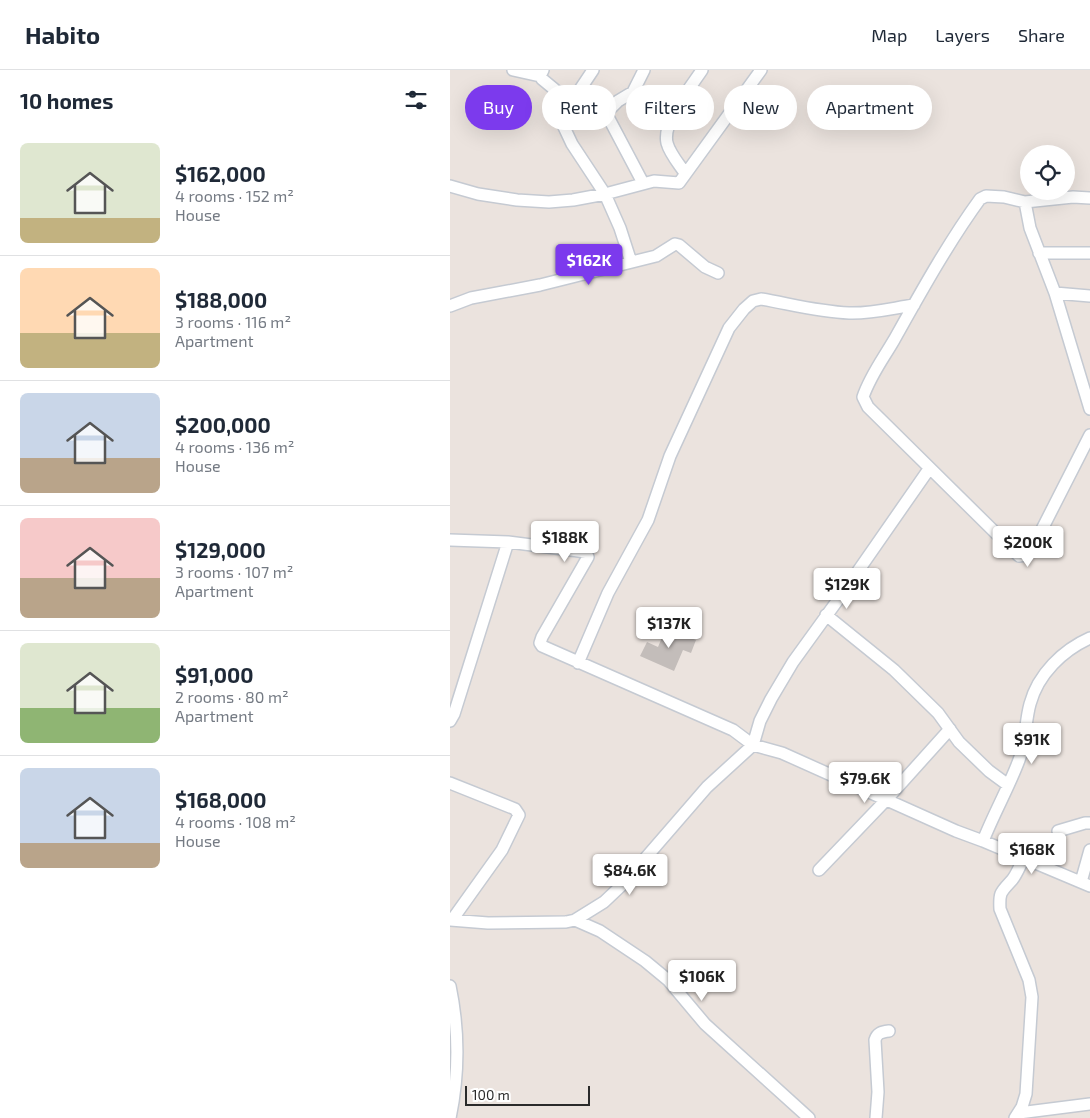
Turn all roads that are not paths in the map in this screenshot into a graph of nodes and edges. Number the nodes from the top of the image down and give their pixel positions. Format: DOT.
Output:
graph roads {
  1 [pos="514,70"];
  2 [pos="593,70"];
  3 [pos="644,70"];
  4 [pos="702,70"];
  5 [pos="761,70"];
  6 [pos="542,73"];
  7 [pos="553,85"];
  8 [pos="583,85"];
  9 [pos="566,130"];
  10 [pos="686,173"];
  11 [pos="643,183"];
  12 [pos="450,186"];
  13 [pos="605,194"];
  14 [pos="1090,198"];
  15 [pos="1025,202"];
  16 [pos="1039,253"];
  17 [pos="1090,253"];
  18 [pos="631,262"];
  19 [pos="718,273"];
  20 [pos="1055,293"];
  21 [pos="1090,296"];
  22 [pos="914,305"];
  23 [pos="450,306"];
  24 [pos="1090,409"];
  25 [pos="1090,435"];
  26 [pos="929,469"];
  27 [pos="450,540"];
  28 [pos="508,542"];
  29 [pos="826,615"];
  30 [pos="1090,638"];
  31 [pos="578,663"];
  32 [pos="450,721"];
  33 [pos="950,729"];
  34 [pos="753,745"];
  35 [pos="450,783"];
  36 [pos="1008,785"];
  37 [pos="887,799"];
  38 [pos="1090,824"];
  39 [pos="1058,831"];
  40 [pos="983,840"];
  41 [pos="1090,850"];
  42 [pos="1024,858"];
  43 [pos="818,870"];
  44 [pos="1086,884"];
  45 [pos="451,920"];
  46 [pos="575,920"];
  47 [pos="450,986"];
  48 [pos="889,1031"];
  49 [pos="1090,1104"];
  50 [pos="1017,1115"];
  51 [pos="450,1118"];
  52 [pos="809,1118"];
  53 [pos="876,1118"];
  1 -- 6 [label="street"];
  2 -- 8 [label="street"];
  3 -- 11 [label="street"];
  4 -- 10 [label="street"];
  5 -- 10 [label="street"];
  6 -- 7 [label="street"];
  9 -- 13 [label="street"];
  10 -- 11 [label="street"];
  11 -- 13 [label="street"];
  12 -- 13 [label="street"];
  13 -- 18 [label="street"];
  14 -- 15 [label="street"];
  15 -- 16 [label="street"];
  15 -- 22 [label="street"];
  16 -- 17 [label="street"];
  16 -- 20 [label="street"];
  18 -- 19 [label="street"];
  18 -- 23 [label="street"];
  20 -- 21 [label="street"];
  20 -- 24 [label="street"];
  22 -- 26 [label="street"];
  22 -- 31 [label="street"];
  25 -- 26 [label="street"];
  26 -- 29 [label="street"];
  27 -- 28 [label="street"];
  28 -- 31 [label="street"];
  28 -- 32 [label="street"];
  29 -- 33 [label="street"];
  29 -- 34 [label="street"];
  30 -- 36 [label="street"];
  31 -- 34 [label="street"];
  33 -- 36 [label="street"];
  33 -- 37 [label="street"];
  34 -- 37 [label="street"];
  34 -- 46 [label="street"];
  35 -- 45 [label="street"];
  36 -- 40 [label="street"];
  37 -- 40 [label="street"];
  37 -- 43 [label="street"];
  38 -- 39 [label="street"];
  40 -- 42 [label="street"];
  41 -- 44 [label="street"];
  42 -- 44 [label="street"];
  42 -- 50 [label="street"];
  45 -- 46 [label="street"];
  46 -- 52 [label="street"];
  47 -- 51 [label="street"];
  48 -- 53 [label="street"];
  49 -- 50 [label="street"];
}
